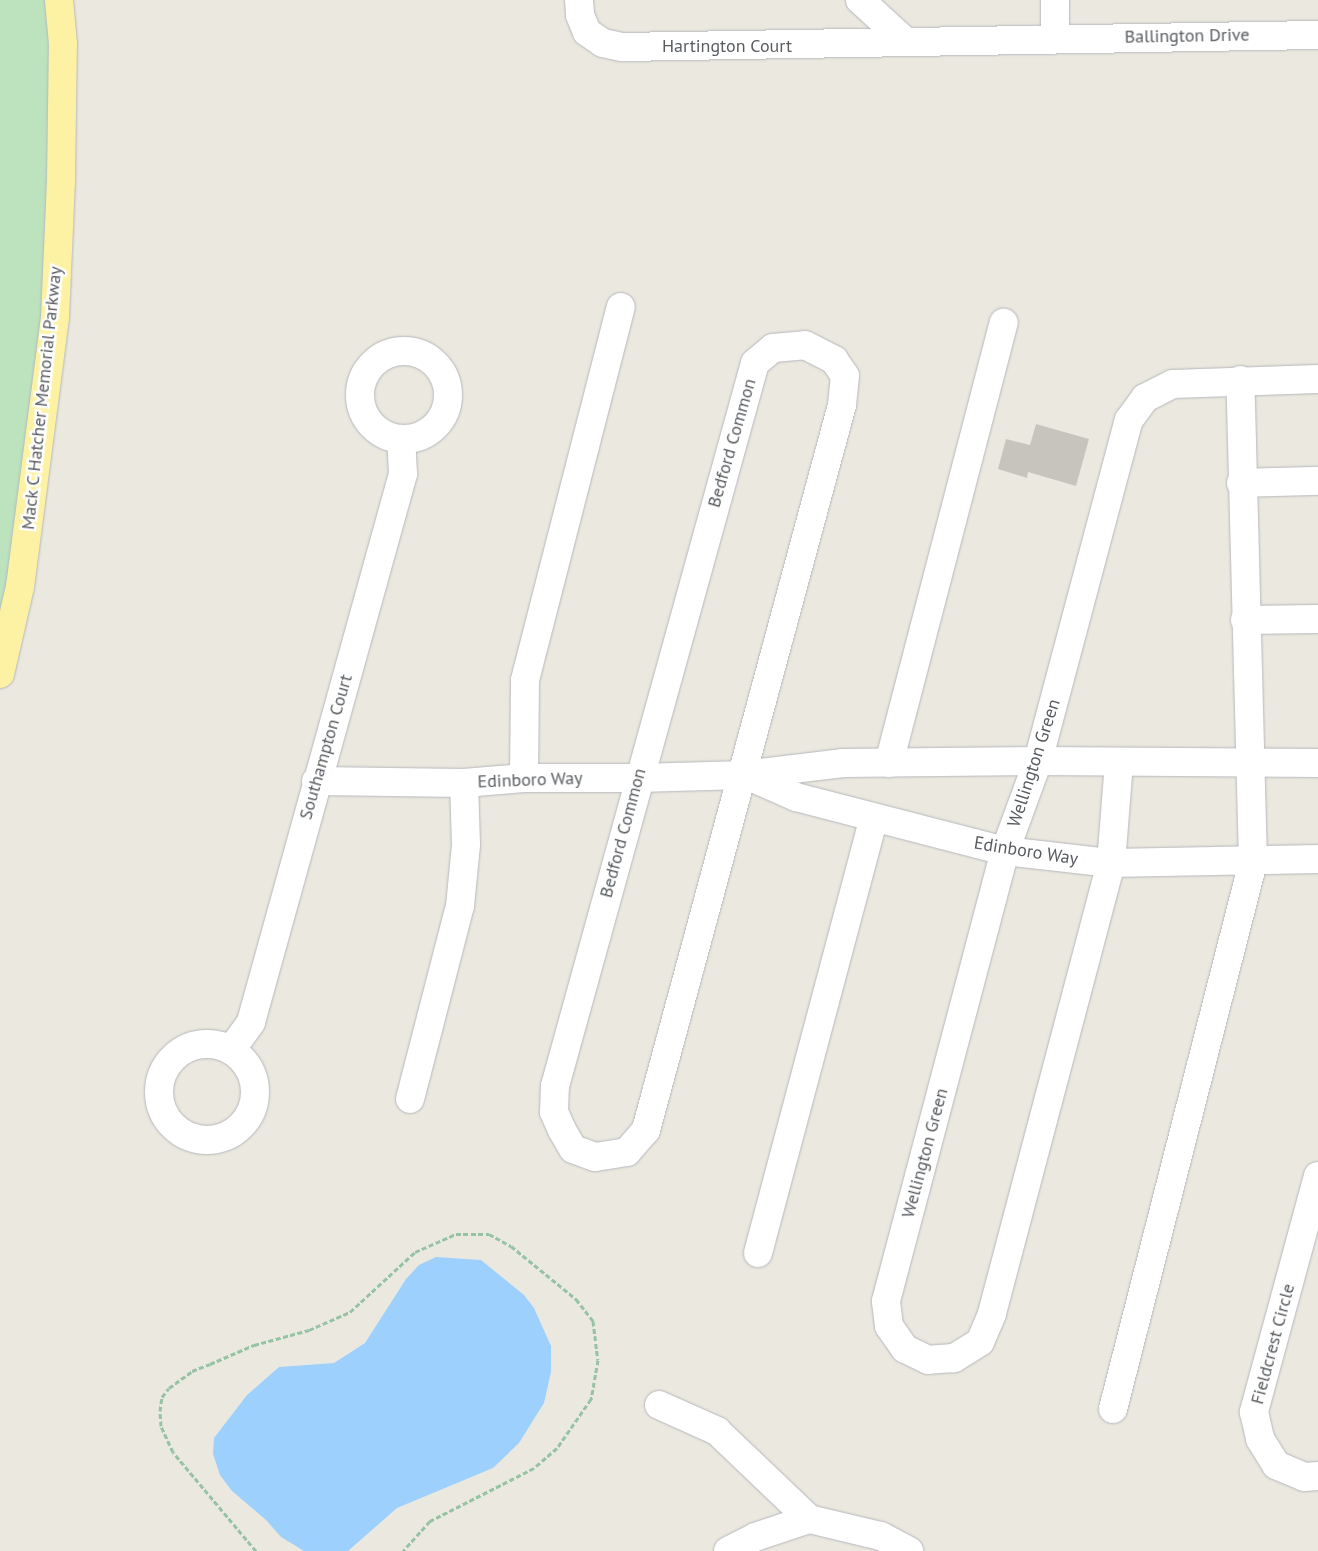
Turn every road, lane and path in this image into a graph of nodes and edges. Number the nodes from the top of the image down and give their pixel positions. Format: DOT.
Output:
graph roads {
  1 [pos="59,0"];
  2 [pos="579,0"];
  3 [pos="860,0"];
  4 [pos="1055,0"];
  5 [pos="1318,35"];
  6 [pos="1055,38"];
  7 [pos="905,41"];
  8 [pos="621,307"];
  9 [pos="1004,323"];
  10 [pos="1318,379"];
  11 [pos="1240,380"];
  12 [pos="401,439"];
  13 [pos="1318,480"];
  14 [pos="1241,483"];
  15 [pos="1318,619"];
  16 [pos="1245,620"];
  17 [pos="0,674"];
  18 [pos="1038,761"];
  19 [pos="1119,762"];
  20 [pos="889,763"];
  21 [pos="1318,763"];
  22 [pos="1248,764"];
  23 [pos="744,774"];
  24 [pos="524,778"];
  25 [pos="638,778"];
  26 [pos="316,781"];
  27 [pos="464,783"];
  28 [pos="874,818"];
  29 [pos="1005,852"];
  30 [pos="1318,859"];
  31 [pos="1253,862"];
  32 [pos="1111,863"];
  33 [pos="231,1050"];
  34 [pos="410,1100"];
  35 [pos="1318,1176"];
  36 [pos="758,1253"];
  37 [pos="659,1405"];
  38 [pos="1113,1409"];
  39 [pos="1318,1476"];
  40 [pos="809,1519"];
  41 [pos="256,1551"];
  42 [pos="403,1551"];
  43 [pos="728,1551"];
  44 [pos="909,1551"];
  1 -- 17 [label="main road, Mack C Hatcher Memorial Parkway"];
  2 -- 7 [label="street, Hartington Court"];
  3 -- 7 [label="street"];
  4 -- 6 [label="street"];
  5 -- 6 [label="street, Ballington Drive"];
  6 -- 7 [label="street, Hartington Court"];
  8 -- 24 [label="street"];
  9 -- 20 [label="street"];
  10 -- 11 [label="street, Wellington Green"];
  11 -- 14 [label="street"];
  11 -- 18 [label="street, Wellington Green"];
  12 -- 26 [label="street, Southampton Court"];
  13 -- 14 [label="street"];
  14 -- 16 [label="street"];
  15 -- 16 [label="street"];
  16 -- 22 [label="street"];
  18 -- 19 [label="street, Edinboro Way"];
  18 -- 20 [label="street, Edinboro Way"];
  18 -- 29 [label="street, Wellington Green"];
  19 -- 22 [label="street, Edinboro Way"];
  19 -- 32 [label="street, Wellington Green"];
  20 -- 23 [label="street, Edinboro Way"];
  21 -- 22 [label="street, Edinboro Way"];
  22 -- 31 [label="street"];
  23 -- 25 [label="street, Edinboro Way"];
  23 -- 25 [label="street, Bedford Common"];
  23 -- 25 [label="street, Bedford Common"];
  23 -- 28 [label="street, Edinboro Way"];
  24 -- 25 [label="street, Edinboro Way"];
  24 -- 27 [label="street, Edinboro Way"];
  26 -- 27 [label="street, Edinboro Way"];
  26 -- 33 [label="street, Southampton Court"];
  27 -- 34 [label="street"];
  28 -- 29 [label="street, Edinboro Way"];
  28 -- 36 [label="street"];
  29 -- 32 [label="street, Edinboro Way"];
  29 -- 32 [label="street, Wellington Green"];
  30 -- 31 [label="street, Edinboro Way"];
  31 -- 32 [label="street, Edinboro Way"];
  31 -- 38 [label="street"];
  35 -- 39 [label="street, Fieldcrest Circle"];
  37 -- 40 [label="street"];
  40 -- 43 [label="street"];
  40 -- 44 [label="street"];
  41 -- 42 [label="path"];
}
